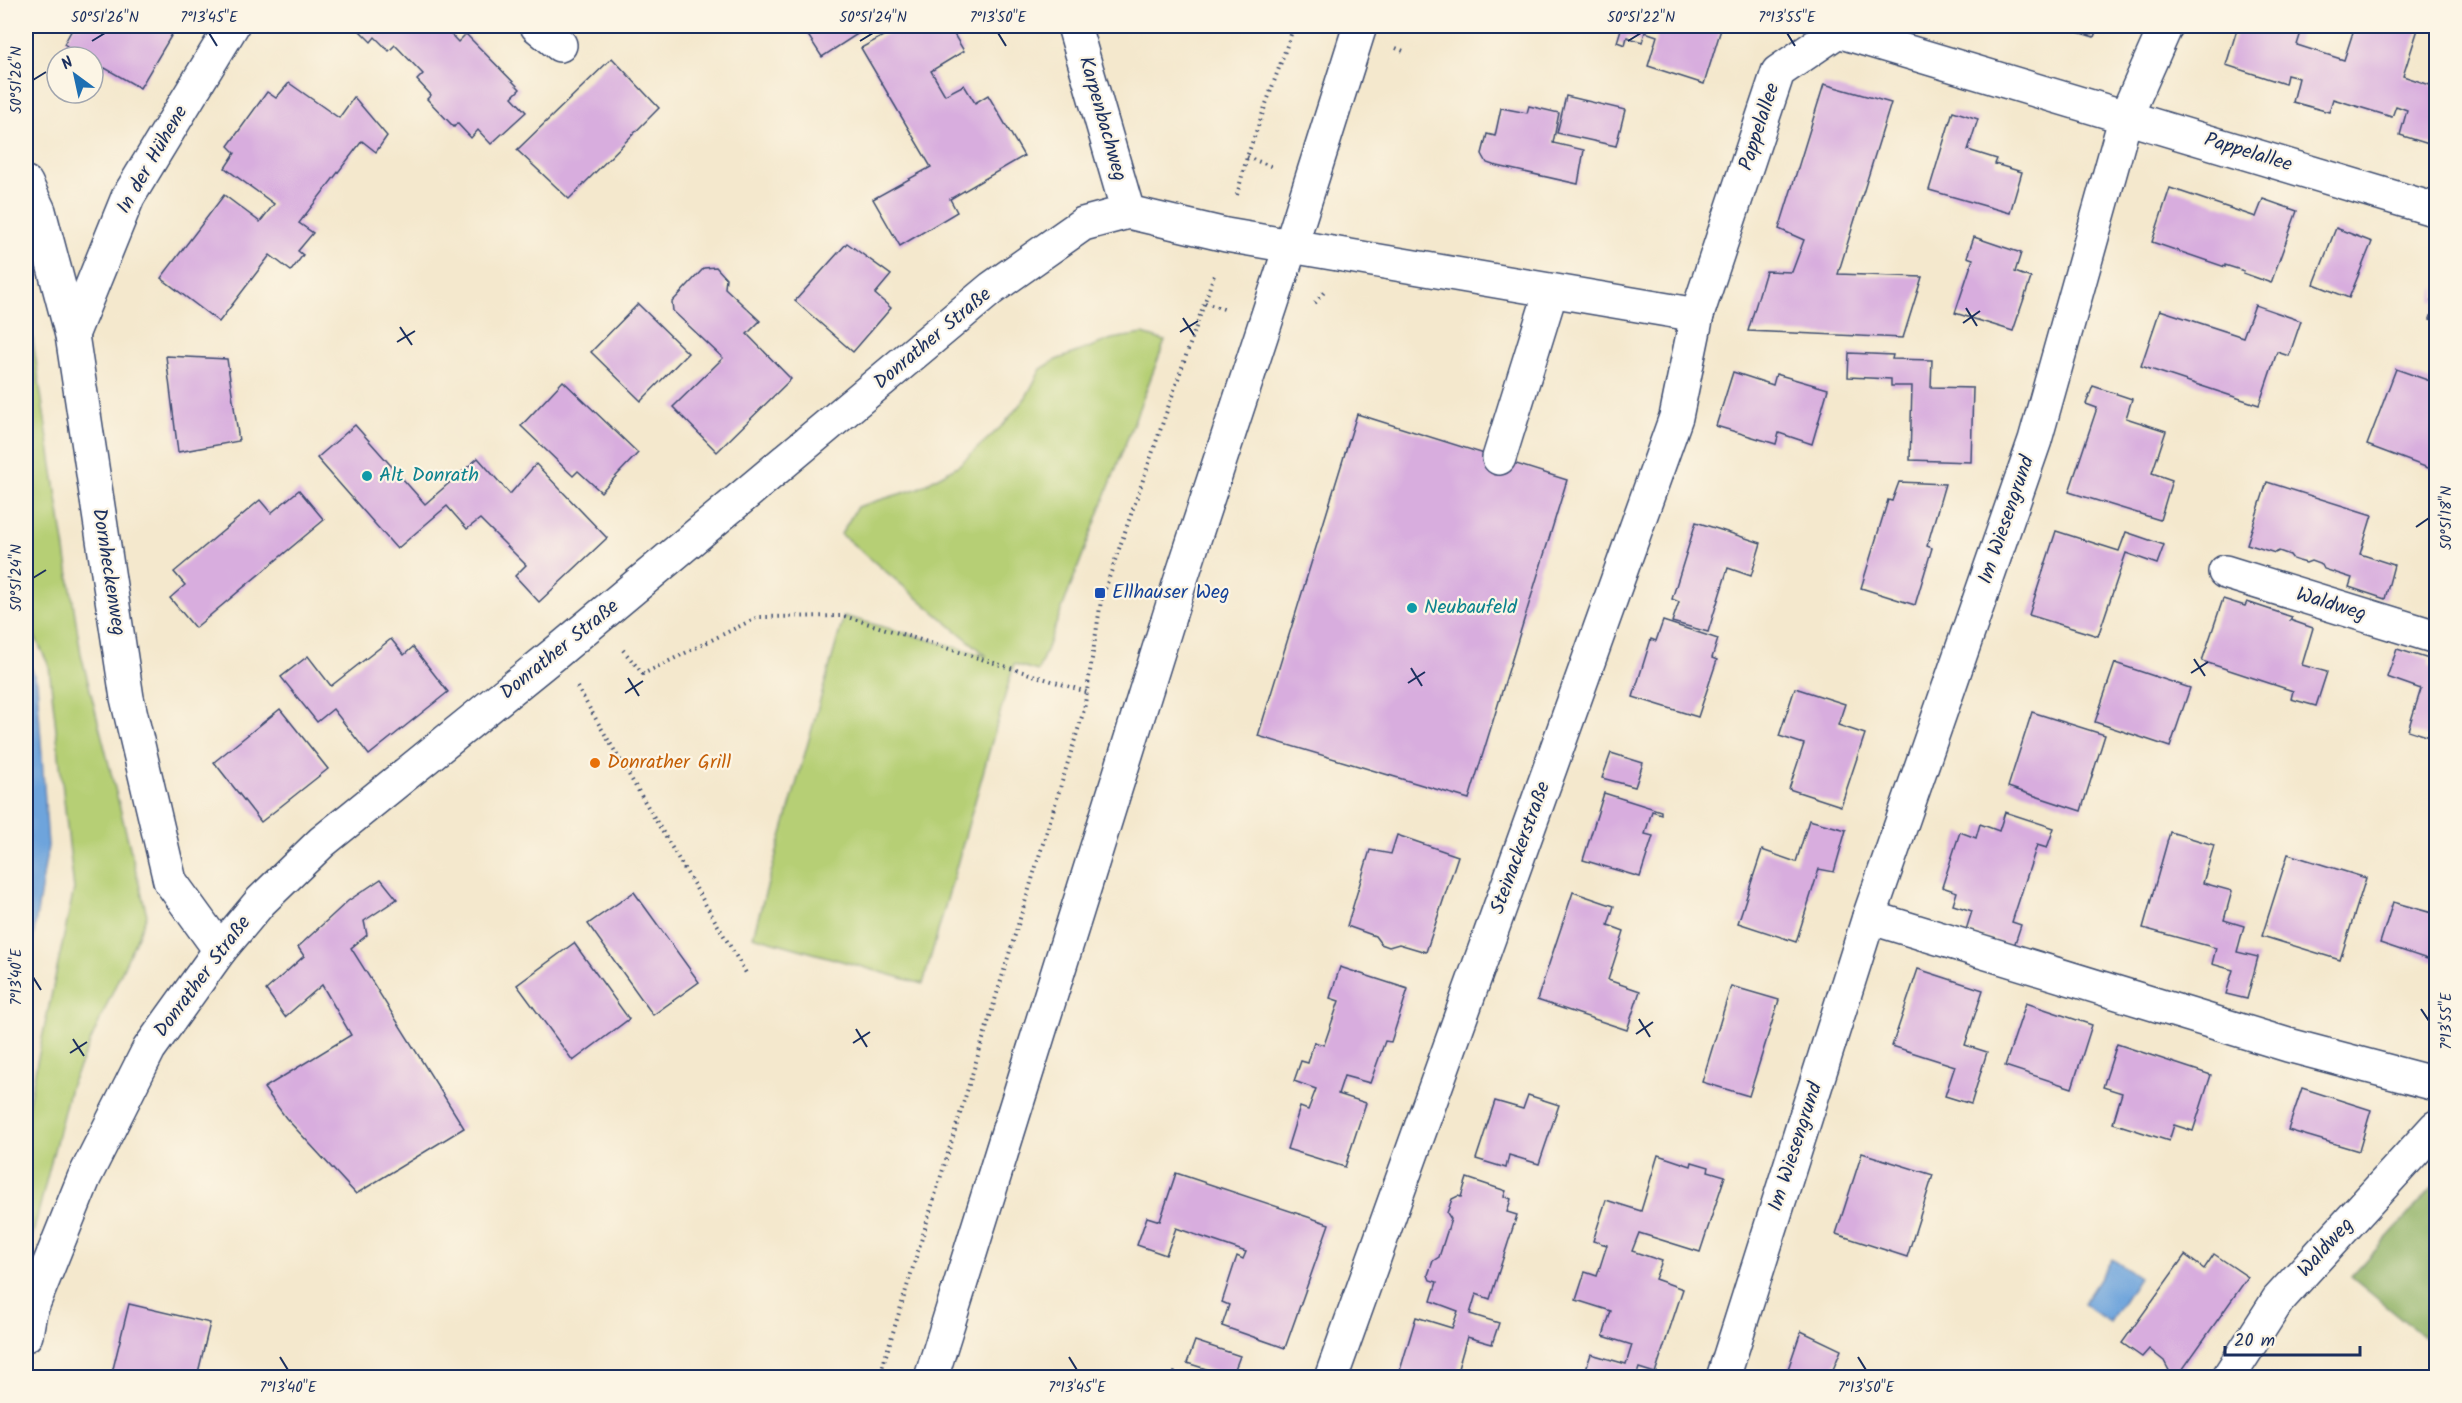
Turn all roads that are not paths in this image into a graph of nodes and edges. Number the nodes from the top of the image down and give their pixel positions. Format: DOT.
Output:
graph roads {
  1 [pos="232,26"];
  2 [pos="1074,26"];
  3 [pos="1360,26"];
  4 [pos="2166,26"];
  5 [pos="1836,28"];
  6 [pos="2126,116"];
  7 [pos="26,183"];
  8 [pos="2436,210"];
  9 [pos="1128,212"];
  10 [pos="1291,245"];
  11 [pos="1551,291"];
  12 [pos="1697,315"];
  13 [pos="72,335"];
  14 [pos="1498,458"];
  15 [pos="2225,572"];
  16 [pos="2436,637"];
  17 [pos="1869,917"];
  18 [pos="220,950"];
  19 [pos="2436,1084"];
  20 [pos="2436,1127"];
  21 [pos="26,1335"];
  22 [pos="931,1377"];
  23 [pos="1331,1377"];
  24 [pos="1723,1377"];
  25 [pos="2228,1377"];
  1 -- 13 [label="street, In der Hühene"];
  2 -- 9 [label="street, Karpenbachweg"];
  3 -- 10 [label="street"];
  4 -- 6 [label="street, Im Wiesengrund"];
  5 -- 6 [label="street, Pappelallee"];
  5 -- 12 [label="street, Pappelallee"];
  6 -- 8 [label="street, Pappelallee"];
  6 -- 17 [label="street, Im Wiesengrund"];
  7 -- 13 [label="street, Dornheckenweg"];
  9 -- 10 [label="street, Donrather Straße"];
  9 -- 18 [label="street, Donrather Straße"];
  10 -- 11 [label="street"];
  10 -- 22 [label="street"];
  11 -- 12 [label="street"];
  11 -- 14 [label="street"];
  12 -- 23 [label="street, Steinackerstraße"];
  13 -- 18 [label="street, Dornheckenweg"];
  15 -- 16 [label="street, Waldweg"];
  17 -- 19 [label="street"];
  17 -- 24 [label="street, Im Wiesengrund"];
  18 -- 21 [label="street, Donrather Straße"];
  20 -- 25 [label="street, Waldweg"];
}
